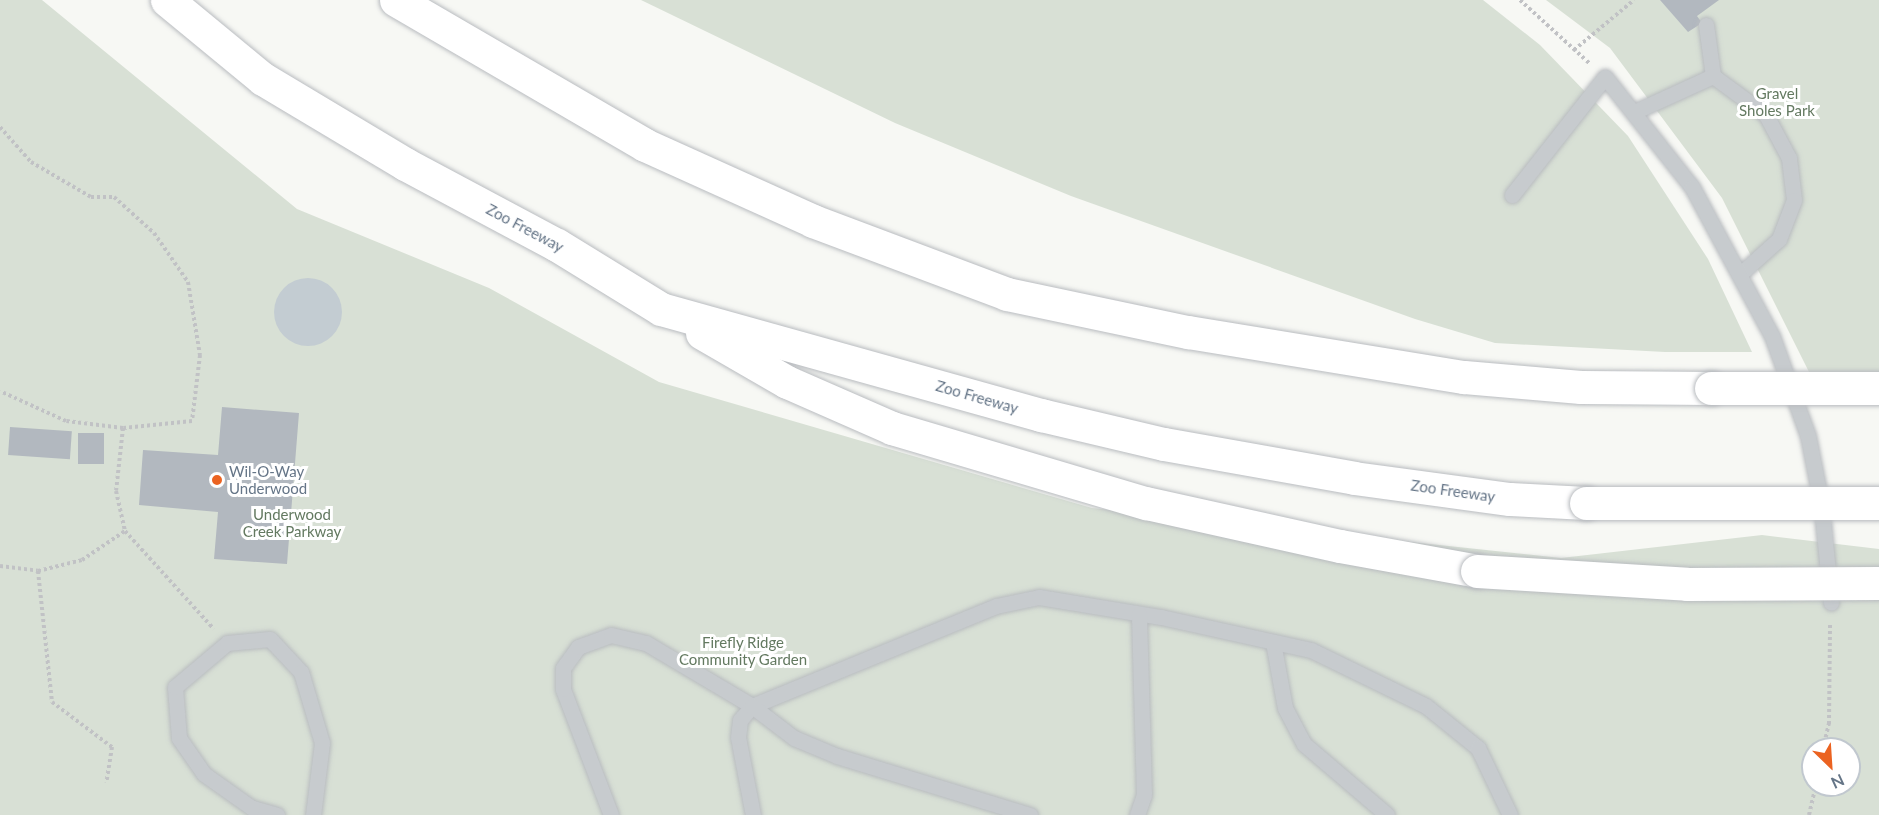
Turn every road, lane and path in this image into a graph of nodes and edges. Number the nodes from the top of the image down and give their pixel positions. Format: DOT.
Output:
graph roads {
  1 [pos="167,0"];
  2 [pos="396,0"];
  3 [pos="1520,0"];
  4 [pos="1634,0"];
  5 [pos="1706,26"];
  6 [pos="1574,50"];
  7 [pos="1713,76"];
  8 [pos="1605,77"];
  9 [pos="1634,112"];
  10 [pos="0,128"];
  11 [pos="1512,195"];
  12 [pos="1740,274"];
  13 [pos="661,309"];
  14 [pos="1879,388"];
  15 [pos="0,391"];
  16 [pos="123,428"];
  17 [pos="1879,503"];
  18 [pos="125,531"];
  19 [pos="0,566"];
  20 [pos="38,571"];
  21 [pos="1879,583"];
  22 [pos="1831,603"];
  23 [pos="1139,614"];
  24 [pos="1273,642"];
  25 [pos="227,643"];
  26 [pos="752,706"];
  27 [pos="1826,737"];
  28 [pos="106,783"];
  29 [pos="1813,797"];
  30 [pos="277,815"];
  31 [pos="313,815"];
  32 [pos="610,815"];
  33 [pos="753,815"];
  34 [pos="1030,815"];
  35 [pos="1137,815"];
  36 [pos="1387,815"];
  37 [pos="1510,815"];
  38 [pos="1809,815"];
  1 -- 13 [label="highway, Zoo Freeway"];
  2 -- 14 [label="highway, bridge"];
  3 -- 6 [label="path"];
  4 -- 6 [label="path"];
  5 -- 7 [label="lane"];
  6 -- 8 [label="path"];
  7 -- 9 [label="lane"];
  7 -- 12 [label="lane"];
  8 -- 9 [label="lane"];
  8 -- 11 [label="lane"];
  9 -- 12 [label="lane"];
  10 -- 16 [label="path"];
  12 -- 22 [label="lane"];
  13 -- 17 [label="highway, Zoo Freeway, bridge"];
  13 -- 21 [label="highway, bridge"];
  15 -- 16 [label="path"];
  16 -- 18 [label="path"];
  18 -- 20 [label="path"];
  18 -- 25 [label="path"];
  19 -- 20 [label="path"];
  20 -- 28 [label="path"];
  22 -- 27 [label="path"];
  23 -- 24 [label="lane"];
  23 -- 26 [label="lane"];
  23 -- 35 [label="lane"];
  24 -- 36 [label="lane"];
  24 -- 37 [label="lane"];
  25 -- 30 [label="lane"];
  25 -- 31 [label="lane"];
  26 -- 32 [label="lane"];
  26 -- 33 [label="lane"];
  26 -- 34 [label="lane"];
  29 -- 38 [label="path"];
}
